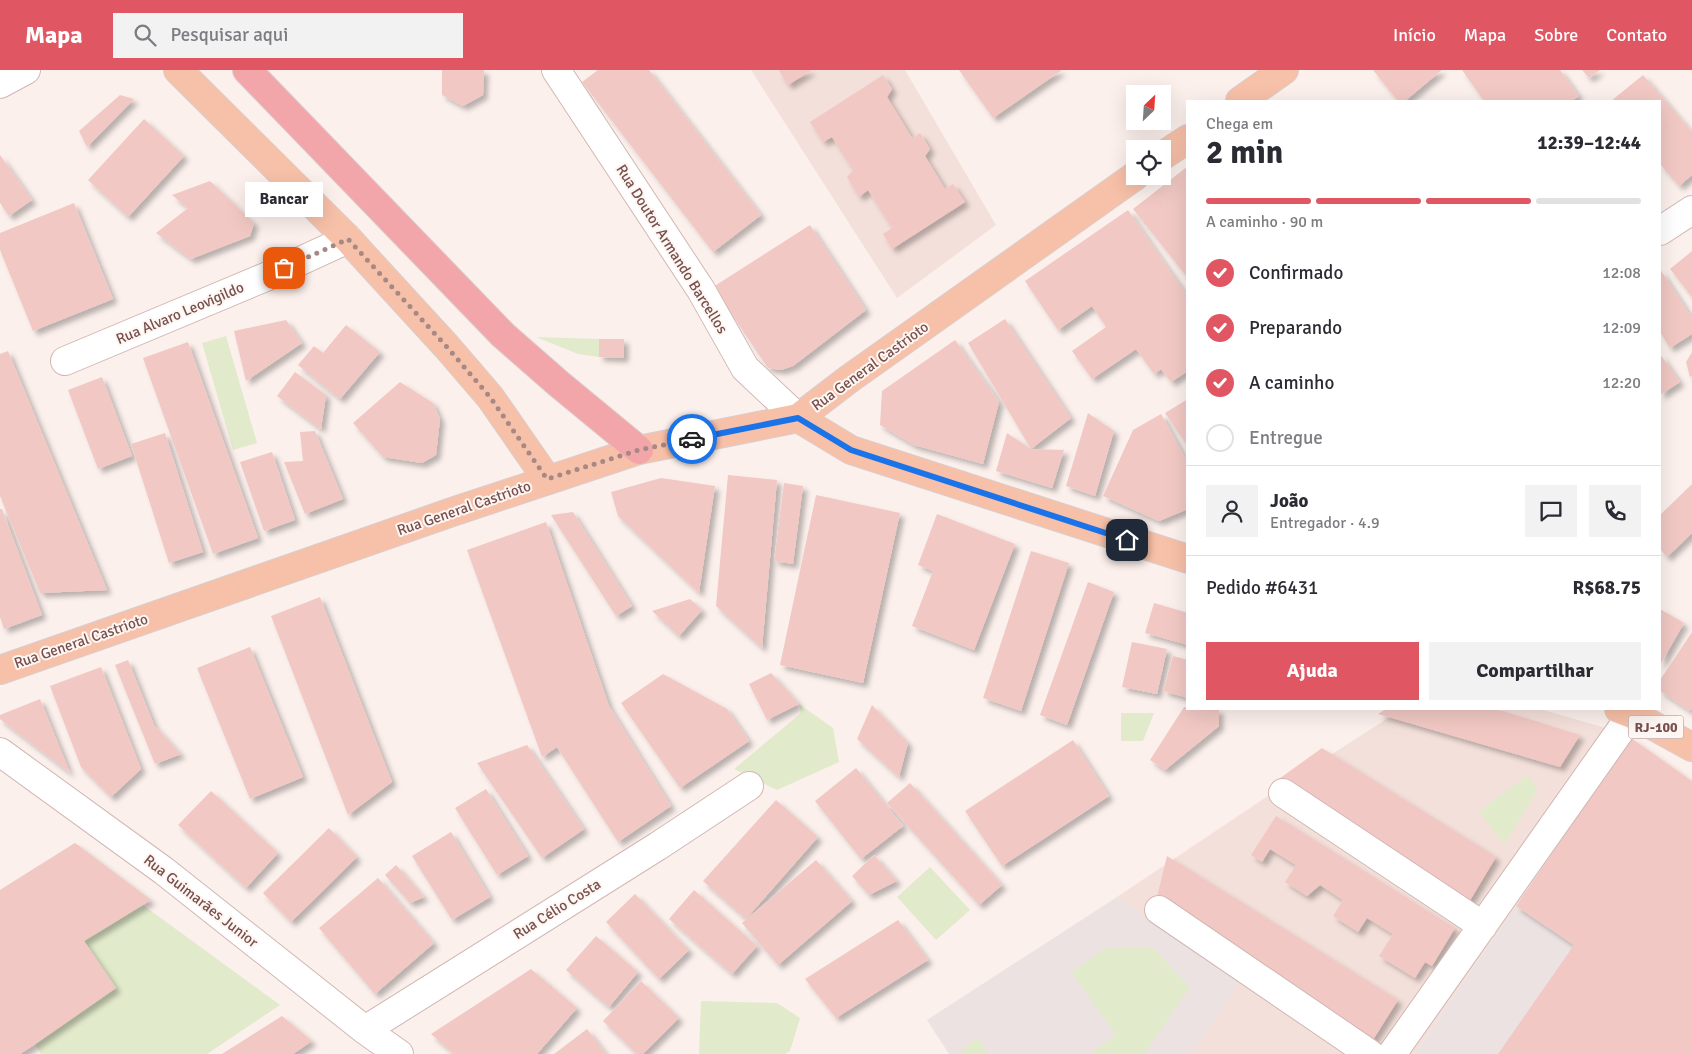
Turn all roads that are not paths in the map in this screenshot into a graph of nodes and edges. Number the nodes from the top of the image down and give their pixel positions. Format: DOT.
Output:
graph roads {
  1 [pos="26,70"];
  2 [pos="178,70"];
  3 [pos="247,70"];
  4 [pos="556,70"];
  5 [pos="1284,70"];
  6 [pos="0,84"];
  7 [pos="1241,100"];
  8 [pos="1186,140"];
  9 [pos="1171,150"];
  10 [pos="1126,182"];
  11 [pos="1692,210"];
  12 [pos="1661,230"];
  13 [pos="348,239"];
  14 [pos="65,361"];
  15 [pos="798,418"];
  16 [pos="639,450"];
  17 [pos="547,479"];
  18 [pos="1185,556"];
  19 [pos="0,670"];
  20 [pos="1625,711"];
  21 [pos="1692,747"];
  22 [pos="0,752"];
  23 [pos="749,786"];
  24 [pos="1283,793"];
  25 [pos="1159,910"];
  26 [pos="1483,926"];
  27 [pos="365,1030"];
  28 [pos="399,1054"];
  29 [pos="1370,1054"];
  30 [pos="1392,1054"];
  1 -- 6 [label="street"];
  2 -- 13 [label="main road"];
  3 -- 16 [label="highway"];
  4 -- 15 [label="street, Rua Doutor Armando Barcellos"];
  5 -- 7 [label="main road"];
  8 -- 9 [label="main road"];
  10 -- 15 [label="main road, Rua General Castrioto"];
  11 -- 12 [label="street"];
  13 -- 14 [label="street, Rua Alvaro Leovigildo"];
  13 -- 17 [label="main road"];
  15 -- 16 [label="main road, Rua General Castrioto"];
  15 -- 18 [label="main road"];
  16 -- 17 [label="main road, Rua General Castrioto"];
  17 -- 19 [label="main road, Rua General Castrioto"];
  20 -- 21 [label="main road, RJ-100"];
  20 -- 26 [label="street"];
  22 -- 27 [label="street, Rua Guimarães Junior"];
  23 -- 27 [label="street, Rua Célio Costa"];
  24 -- 26 [label="street"];
  25 -- 29 [label="street"];
  26 -- 30 [label="street"];
  27 -- 28 [label="street, Rua Guimarães Junior"];
}
